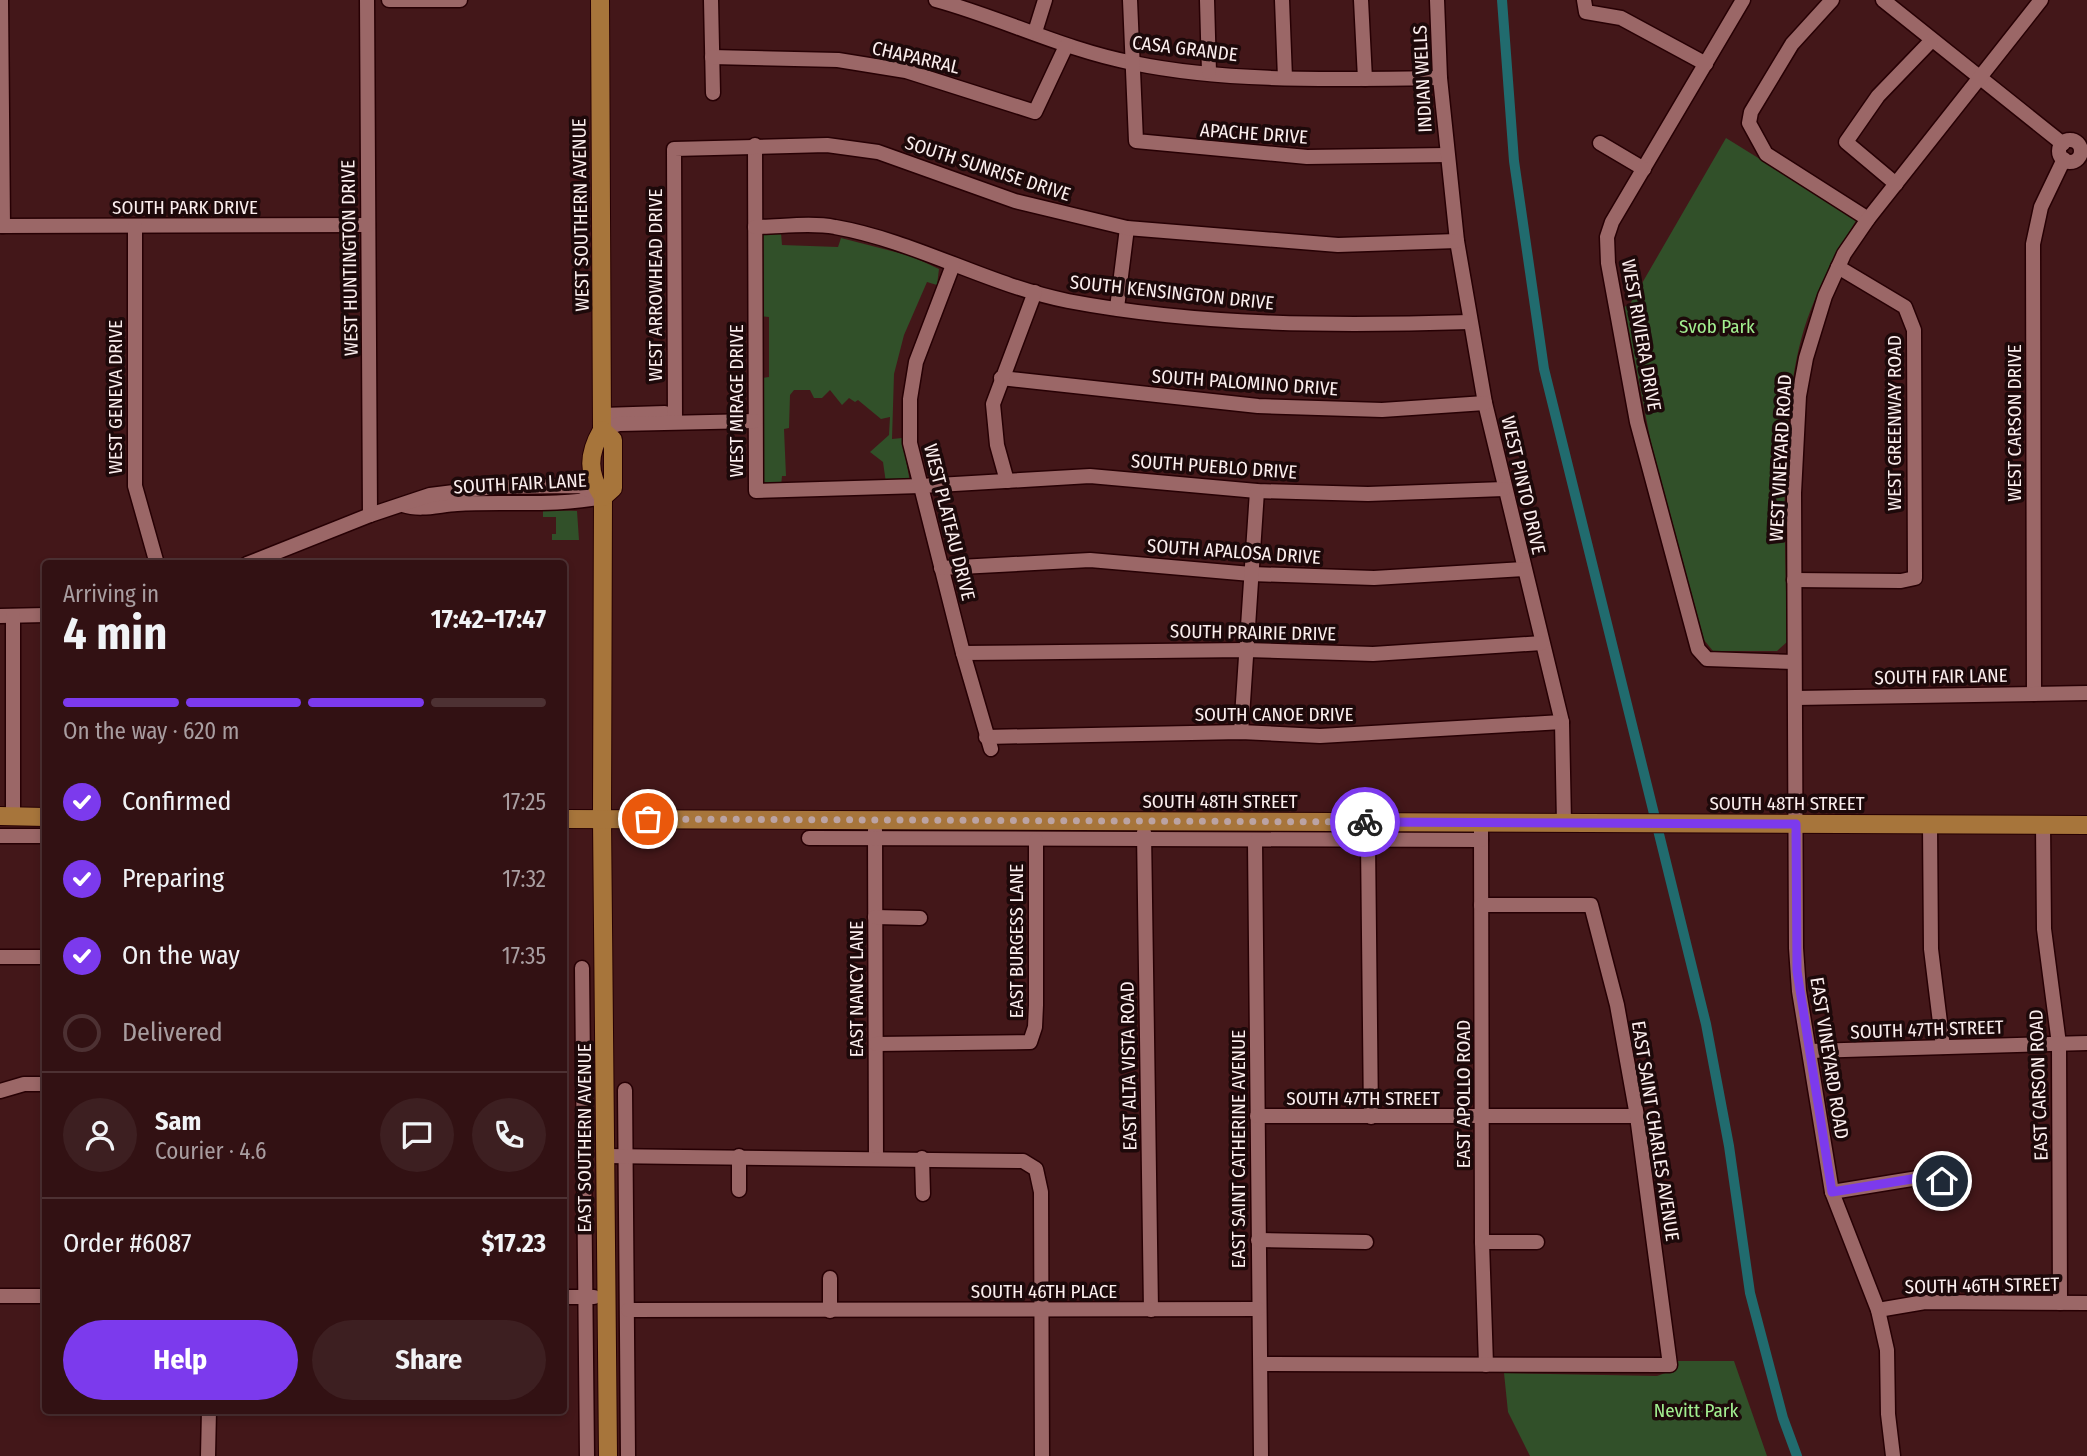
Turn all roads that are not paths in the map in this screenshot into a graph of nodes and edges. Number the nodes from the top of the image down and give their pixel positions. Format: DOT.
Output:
graph roads {
  1 [pos="1,0"];
  2 [pos="367,0"];
  3 [pos="388,0"];
  4 [pos="460,0"];
  5 [pos="600,0"];
  6 [pos="711,0"];
  7 [pos="936,0"];
  8 [pos="1045,0"];
  9 [pos="1130,0"];
  10 [pos="1207,0"];
  11 [pos="1282,0"];
  12 [pos="1361,0"];
  13 [pos="1437,0"];
  14 [pos="1744,0"];
  15 [pos="1832,0"];
  16 [pos="1884,0"];
  17 [pos="2041,0"];
  18 [pos="1585,6"];
  19 [pos="1035,32"];
  20 [pos="1931,41"];
  21 [pos="1066,46"];
  22 [pos="712,57"];
  23 [pos="1134,64"];
  24 [pos="1706,64"];
  25 [pos="1209,72"];
  26 [pos="1978,77"];
  27 [pos="1285,78"];
  28 [pos="1440,78"];
  29 [pos="1365,79"];
  30 [pos="713,93"];
  31 [pos="2087,130"];
  32 [pos="1601,143"];
  33 [pos="755,145"];
  34 [pos="674,149"];
  35 [pos="2076,151"];
  36 [pos="1447,155"];
  37 [pos="1644,169"];
  38 [pos="1896,184"];
  39 [pos="1867,219"];
  40 [pos="368,225"];
  41 [pos="1,226"];
  42 [pos="135,226"];
  43 [pos="755,227"];
  44 [pos="1127,229"];
  45 [pos="1457,241"];
  46 [pos="953,265"];
  47 [pos="1838,267"];
  48 [pos="1035,292"];
  49 [pos="1117,309"];
  50 [pos="1470,321"];
  51 [pos="1001,378"];
  52 [pos="1485,403"];
  53 [pos="675,421"];
  54 [pos="755,421"];
  55 [pos="602,423"];
  56 [pos="638,424"];
  57 [pos="613,450"];
  58 [pos="1007,481"];
  59 [pos="921,486"];
  60 [pos="1504,489"];
  61 [pos="1257,491"];
  62 [pos="603,497"];
  63 [pos="370,515"];
  64 [pos="156,560"];
  65 [pos="257,560"];
  66 [pos="941,568"];
  67 [pos="1524,569"];
  68 [pos="1251,574"];
  69 [pos="1794,580"];
  70 [pos="42,615"];
  71 [pos="7,616"];
  72 [pos="1542,643"];
  73 [pos="1246,650"];
  74 [pos="962,653"];
  75 [pos="1794,662"];
  76 [pos="2087,693"];
  77 [pos="2034,694"];
  78 [pos="1796,698"];
  79 [pos="1562,722"];
  80 [pos="1241,732"];
  81 [pos="988,743"];
  82 [pos="6,816"];
  83 [pos="42,817"];
  84 [pos="567,819"];
  85 [pos="602,819"];
  86 [pos="875,820"];
  87 [pos="1564,823"];
  88 [pos="1796,824"];
  89 [pos="1930,825"];
  90 [pos="2043,825"];
  91 [pos="2087,825"];
  92 [pos="1144,830"];
  93 [pos="1481,832"];
  94 [pos="0,836"];
  95 [pos="42,836"];
  96 [pos="809,838"];
  97 [pos="875,839"];
  98 [pos="1036,840"];
  99 [pos="1255,842"];
  100 [pos="1368,842"];
  101 [pos="1481,905"];
  102 [pos="875,917"];
  103 [pos="920,918"];
  104 [pos="0,957"];
  105 [pos="42,957"];
  106 [pos="582,968"];
  107 [pos="2087,1043"];
  108 [pos="876,1044"];
  109 [pos="2059,1044"];
  110 [pos="1943,1047"];
  111 [pos="1810,1051"];
  112 [pos="42,1084"];
  113 [pos="2,1089"];
  114 [pos="625,1090"];
  115 [pos="1257,1116"];
  116 [pos="1637,1116"];
  117 [pos="1371,1118"];
  118 [pos="1482,1118"];
  119 [pos="604,1156"];
  120 [pos="626,1156"];
  121 [pos="739,1156"];
  122 [pos="876,1158"];
  123 [pos="922,1158"];
  124 [pos="1942,1181"];
  125 [pos="739,1190"];
  126 [pos="1832,1192"];
  127 [pos="923,1194"];
  128 [pos="1258,1240"];
  129 [pos="1366,1242"];
  130 [pos="1482,1242"];
  131 [pos="1537,1242"];
  132 [pos="830,1278"];
  133 [pos="0,1296"];
  134 [pos="42,1296"];
  135 [pos="567,1297"];
  136 [pos="586,1297"];
  137 [pos="607,1297"];
  138 [pos="2060,1303"];
  139 [pos="2087,1303"];
  140 [pos="1258,1309"];
  141 [pos="628,1310"];
  142 [pos="1041,1310"];
  143 [pos="1150,1310"];
  144 [pos="1878,1310"];
  145 [pos="830,1311"];
  146 [pos="1261,1364"];
  147 [pos="1486,1365"];
  148 [pos="209,1414"];
  149 [pos="208,1456"];
  150 [pos="586,1456"];
  151 [pos="608,1456"];
  152 [pos="628,1456"];
  153 [pos="1042,1456"];
  154 [pos="1261,1456"];
  155 [pos="1893,1456"];
  1 -- 41 [label="street"];
  2 -- 40 [label="street, WEST HUNTINGTON DRIVE"];
  3 -- 4 [label="street"];
  5 -- 55 [label="main road, WEST SOUTHERN AVENUE"];
  6 -- 22 [label="street"];
  7 -- 19 [label="street, CASA GRANDE"];
  8 -- 19 [label="street"];
  9 -- 23 [label="street"];
  10 -- 25 [label="street"];
  11 -- 27 [label="street"];
  12 -- 29 [label="street"];
  13 -- 28 [label="street, INDIAN WELLS"];
  14 -- 24 [label="street, WEST RIVIERA DRIVE"];
  15 -- 39 [label="street"];
  16 -- 20 [label="street"];
  17 -- 26 [label="street, WEST VINEYARD ROAD"];
  18 -- 24 [label="street"];
  19 -- 21 [label="street, CASA GRANDE"];
  20 -- 26 [label="street"];
  20 -- 38 [label="street"];
  21 -- 22 [label="street, CHAPARRAL"];
  21 -- 23 [label="street, CASA GRANDE"];
  22 -- 30 [label="street"];
  23 -- 25 [label="street, CASA GRANDE"];
  23 -- 36 [label="street, APACHE DRIVE"];
  24 -- 37 [label="street, WEST RIVIERA DRIVE"];
  25 -- 27 [label="street, CASA GRANDE"];
  26 -- 35 [label="street"];
  26 -- 38 [label="street, WEST VINEYARD ROAD"];
  27 -- 29 [label="street, CASA GRANDE"];
  28 -- 29 [label="street, CASA GRANDE"];
  28 -- 36 [label="street, INDIAN WELLS"];
  31 -- 35 [label="street"];
  32 -- 37 [label="street"];
  33 -- 34 [label="street, SOUTH SUNRISE DRIVE"];
  33 -- 43 [label="street, WEST MIRAGE DRIVE"];
  33 -- 44 [label="street, SOUTH SUNRISE DRIVE"];
  34 -- 53 [label="street, WEST ARROWHEAD DRIVE"];
  35 -- 77 [label="street, WEST CARSON DRIVE"];
  36 -- 45 [label="street, WEST PINTO DRIVE"];
  37 -- 75 [label="street, WEST RIVIERA DRIVE"];
  38 -- 39 [label="street, WEST VINEYARD ROAD"];
  39 -- 47 [label="street, WEST VINEYARD ROAD"];
  40 -- 42 [label="street, SOUTH PARK DRIVE"];
  40 -- 63 [label="street, WEST HUNTINGTON DRIVE"];
  41 -- 42 [label="street, SOUTH PARK DRIVE"];
  42 -- 64 [label="street, WEST GENEVA DRIVE"];
  43 -- 46 [label="street, SOUTH KENSINGTON DRIVE"];
  43 -- 54 [label="street, WEST MIRAGE DRIVE"];
  44 -- 45 [label="street, SOUTH SUNRISE DRIVE"];
  44 -- 49 [label="street"];
  45 -- 50 [label="street, WEST PINTO DRIVE"];
  46 -- 48 [label="street, SOUTH KENSINGTON DRIVE"];
  46 -- 59 [label="street, WEST PLATEAU DRIVE"];
  47 -- 69 [label="street, WEST VINEYARD ROAD"];
  47 -- 69 [label="street, WEST GREENWAY ROAD"];
  48 -- 49 [label="street, SOUTH KENSINGTON DRIVE"];
  48 -- 51 [label="street"];
  49 -- 50 [label="street, SOUTH KENSINGTON DRIVE"];
  50 -- 52 [label="street, WEST PINTO DRIVE"];
  51 -- 52 [label="street, SOUTH PALOMINO DRIVE"];
  51 -- 58 [label="street"];
  52 -- 60 [label="street, WEST PINTO DRIVE"];
  53 -- 54 [label="street"];
  53 -- 55 [label="street"];
  53 -- 56 [label="street"];
  54 -- 59 [label="street, WEST MIRAGE DRIVE"];
  55 -- 56 [label="street"];
  55 -- 57 [label="main road, WEST SOUTHERN AVENUE"];
  55 -- 62 [label="main road, WEST SOUTHERN AVENUE"];
  56 -- 57 [label="street"];
  57 -- 62 [label="main road, WEST SOUTHERN AVENUE"];
  58 -- 59 [label="street, SOUTH PUEBLO DRIVE"];
  58 -- 61 [label="street, SOUTH PUEBLO DRIVE"];
  59 -- 66 [label="street, WEST PLATEAU DRIVE"];
  60 -- 61 [label="street, SOUTH PUEBLO DRIVE"];
  60 -- 67 [label="street, WEST PINTO DRIVE"];
  61 -- 68 [label="street"];
  62 -- 63 [label="street, SOUTH FAIR LANE"];
  62 -- 85 [label="main road, WEST SOUTHERN AVENUE"];
  63 -- 65 [label="street, SOUTH FAIR LANE"];
  66 -- 68 [label="street, SOUTH APALOSA DRIVE"];
  66 -- 74 [label="street, WEST PLATEAU DRIVE"];
  67 -- 68 [label="street, SOUTH APALOSA DRIVE"];
  67 -- 72 [label="street, WEST PINTO DRIVE"];
  68 -- 73 [label="street"];
  69 -- 75 [label="street, WEST VINEYARD ROAD"];
  70 -- 71 [label="street"];
  71 -- 82 [label="street"];
  72 -- 73 [label="street, SOUTH PRAIRIE DRIVE"];
  72 -- 79 [label="street, WEST PINTO DRIVE"];
  73 -- 74 [label="street, SOUTH PRAIRIE DRIVE"];
  73 -- 80 [label="street"];
  74 -- 81 [label="street, WEST PLATEAU DRIVE"];
  75 -- 78 [label="street, WEST VINEYARD ROAD"];
  76 -- 77 [label="street, SOUTH FAIR LANE"];
  77 -- 78 [label="street, SOUTH FAIR LANE"];
  78 -- 88 [label="street, WEST VINEYARD ROAD"];
  79 -- 80 [label="street, SOUTH CANOE DRIVE"];
  79 -- 87 [label="street, WEST PINTO DRIVE"];
  80 -- 81 [label="street, SOUTH CANOE DRIVE"];
  82 -- 83 [label="main road"];
  84 -- 85 [label="main road, SOUTH 48TH STREET"];
  85 -- 86 [label="main road, SOUTH 48TH STREET"];
  85 -- 119 [label="main road, EAST SOUTHERN AVENUE"];
  86 -- 92 [label="main road, SOUTH 48TH STREET"];
  86 -- 97 [label="street, EAST NANCY LANE"];
  87 -- 88 [label="main road, SOUTH 48TH STREET"];
  87 -- 93 [label="main road, SOUTH 48TH STREET"];
  88 -- 89 [label="main road, SOUTH 48TH STREET"];
  88 -- 111 [label="street, EAST VINEYARD ROAD"];
  89 -- 90 [label="main road, SOUTH 48TH STREET"];
  89 -- 110 [label="street"];
  90 -- 91 [label="main road, SOUTH 48TH STREET"];
  90 -- 109 [label="street, EAST CARSON ROAD"];
  92 -- 93 [label="main road, SOUTH 48TH STREET"];
  92 -- 98 [label="street, SOUTH 48TH STREET"];
  92 -- 99 [label="street, SOUTH 48TH STREET"];
  92 -- 143 [label="street, EAST ALTA VISTA ROAD"];
  93 -- 100 [label="street, SOUTH 48TH STREET"];
  93 -- 101 [label="street, EAST APOLLO ROAD"];
  94 -- 95 [label="street"];
  96 -- 97 [label="street, SOUTH 48TH STREET"];
  97 -- 98 [label="street, SOUTH 48TH STREET"];
  97 -- 102 [label="street, EAST NANCY LANE"];
  98 -- 108 [label="street, EAST BURGESS LANE"];
  99 -- 100 [label="street, SOUTH 48TH STREET"];
  99 -- 115 [label="street, EAST SAINT CATHERINE AVENUE"];
  100 -- 117 [label="street"];
  101 -- 116 [label="street, EAST SAINT CHARLES AVENUE"];
  101 -- 118 [label="street, EAST APOLLO ROAD"];
  102 -- 103 [label="street"];
  102 -- 108 [label="street, EAST NANCY LANE"];
  104 -- 105 [label="street"];
  106 -- 136 [label="street, EAST SOUTHERN AVENUE"];
  107 -- 109 [label="street, SOUTH 47TH STREET"];
  108 -- 122 [label="street, EAST NANCY LANE"];
  109 -- 110 [label="street, SOUTH 47TH STREET"];
  109 -- 138 [label="street, EAST CARSON ROAD"];
  110 -- 111 [label="street, SOUTH 47TH STREET"];
  111 -- 126 [label="street, EAST VINEYARD ROAD"];
  112 -- 113 [label="street"];
  114 -- 120 [label="street"];
  115 -- 117 [label="street, SOUTH 47TH STREET"];
  115 -- 128 [label="street, EAST SAINT CATHERINE AVENUE"];
  116 -- 118 [label="street, SOUTH 47TH STREET"];
  116 -- 147 [label="street, EAST SAINT CHARLES AVENUE"];
  117 -- 118 [label="street, SOUTH 47TH STREET"];
  118 -- 130 [label="street, EAST APOLLO ROAD"];
  119 -- 120 [label="street"];
  119 -- 137 [label="main road, EAST SOUTHERN AVENUE"];
  120 -- 121 [label="street"];
  120 -- 141 [label="street"];
  121 -- 122 [label="street"];
  121 -- 125 [label="street"];
  122 -- 123 [label="street"];
  123 -- 127 [label="street"];
  123 -- 142 [label="street"];
  124 -- 126 [label="street"];
  126 -- 144 [label="street, EAST VINEYARD ROAD"];
  128 -- 129 [label="street"];
  128 -- 140 [label="street, EAST SAINT CATHERINE AVENUE"];
  130 -- 131 [label="street"];
  130 -- 147 [label="street, EAST APOLLO ROAD"];
  132 -- 145 [label="street"];
  133 -- 134 [label="street"];
  135 -- 136 [label="street"];
  136 -- 137 [label="street"];
  136 -- 150 [label="street, EAST SOUTHERN AVENUE"];
  137 -- 151 [label="main road, EAST SOUTHERN AVENUE"];
  138 -- 139 [label="street, SOUTH 46TH STREET"];
  138 -- 144 [label="street, SOUTH 46TH STREET"];
  140 -- 143 [label="street, SOUTH 46TH PLACE"];
  140 -- 146 [label="street, EAST SAINT CATHERINE AVENUE"];
  141 -- 145 [label="street, SOUTH 46TH PLACE"];
  141 -- 152 [label="street"];
  142 -- 143 [label="street, SOUTH 46TH PLACE"];
  142 -- 145 [label="street, SOUTH 46TH PLACE"];
  142 -- 153 [label="street"];
  144 -- 155 [label="street, EAST VINEYARD ROAD"];
  146 -- 147 [label="street"];
  146 -- 154 [label="street, EAST SAINT CATHERINE AVENUE"];
  148 -- 149 [label="street"];
}
